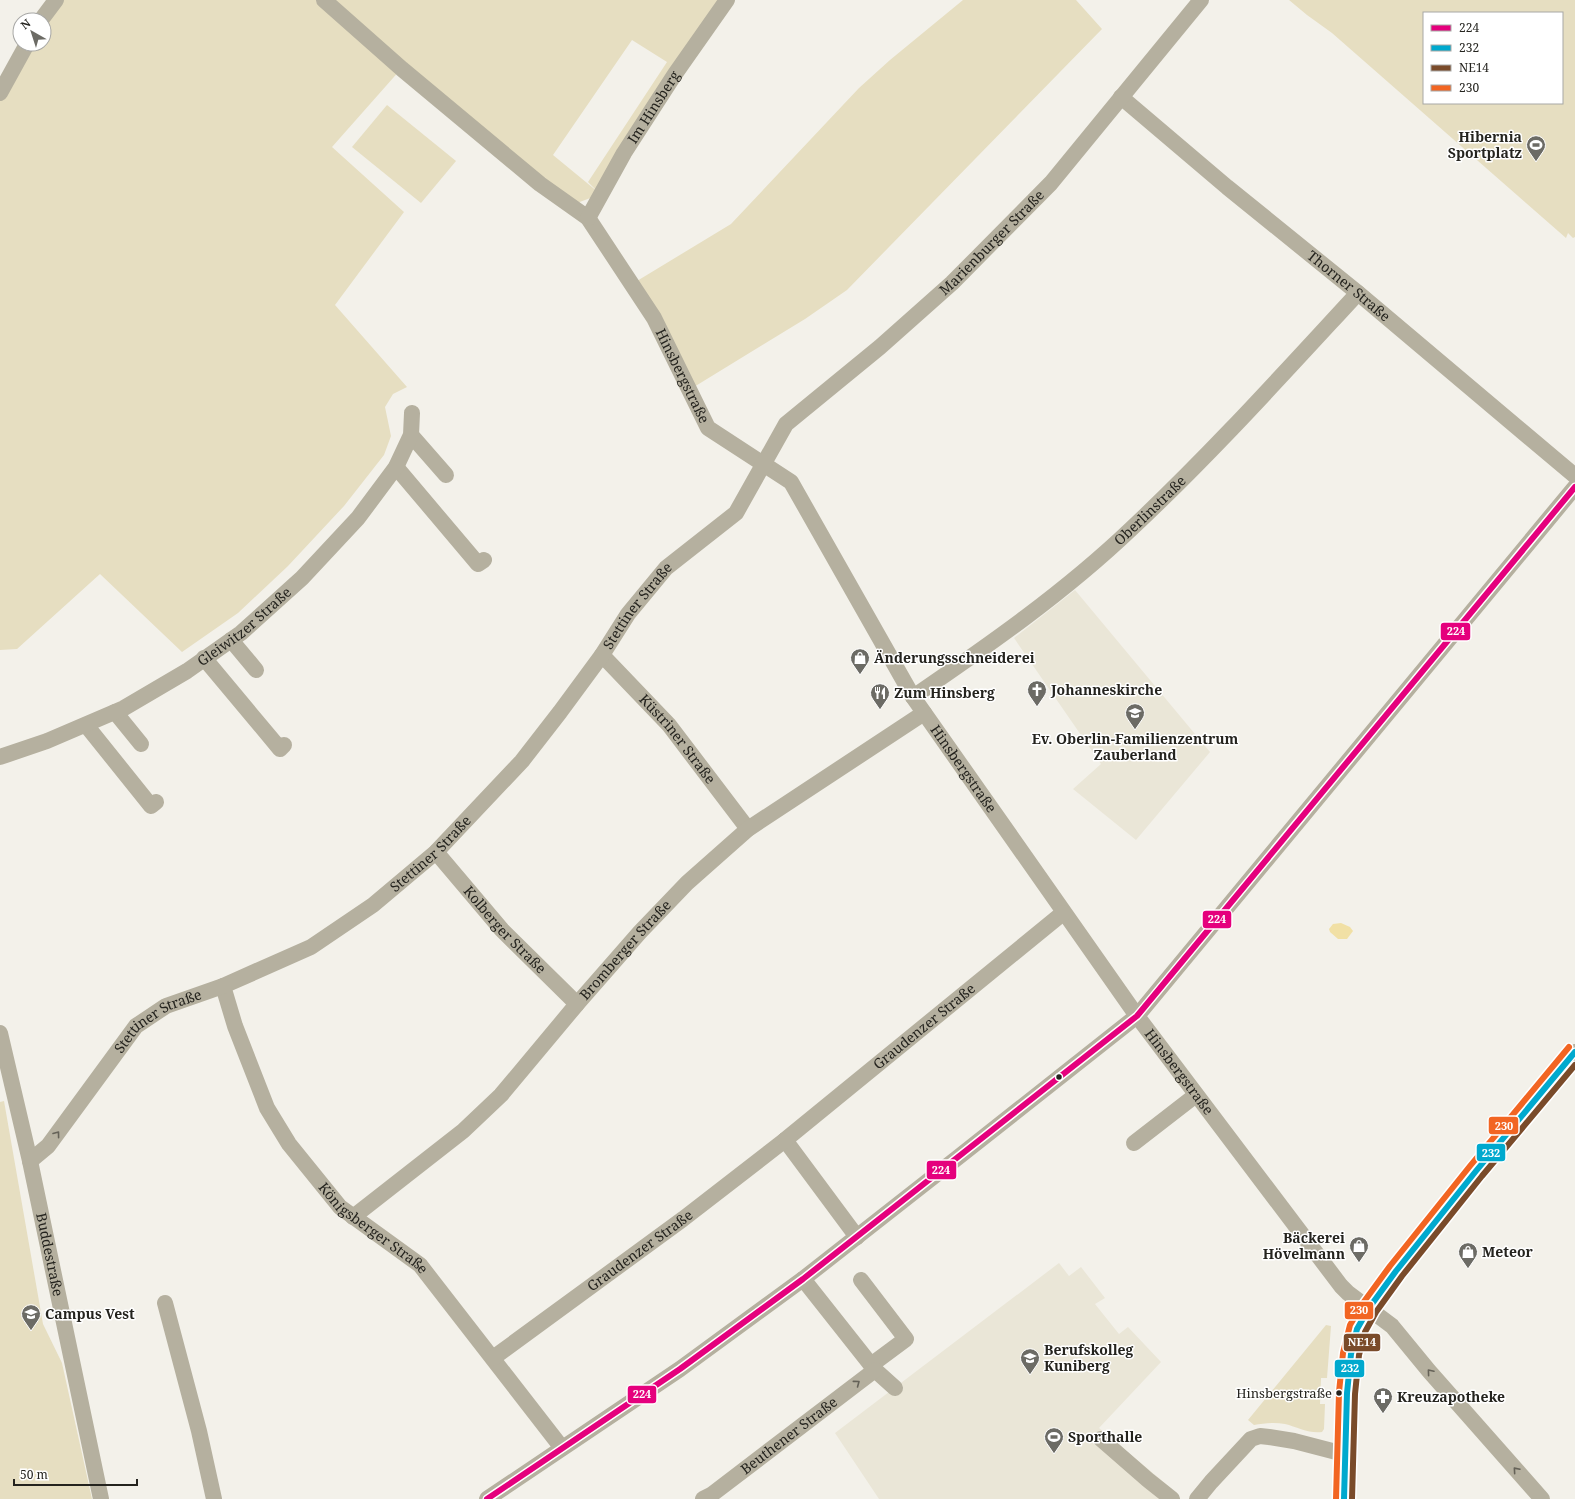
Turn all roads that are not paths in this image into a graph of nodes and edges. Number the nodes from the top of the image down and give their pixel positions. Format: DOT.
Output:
graph roads {
  1 [pos="56,0"];
  2 [pos="324,0"];
  3 [pos="727,0"];
  4 [pos="1201,0"];
  5 [pos="47,12"];
  6 [pos="23,52"];
  7 [pos="0,93"];
  8 [pos="1121,97"];
  9 [pos="588,218"];
  10 [pos="1358,293"];
  11 [pos="412,413"];
  12 [pos="410,435"];
  13 [pos="764,464"];
  14 [pos="396,467"];
  15 [pos="446,475"];
  16 [pos="1575,476"];
  17 [pos="1575,487"];
  18 [pos="484,560"];
  19 [pos="231,640"];
  20 [pos="602,654"];
  21 [pos="204,658"];
  22 [pos="256,670"];
  23 [pos="913,697"];
  24 [pos="115,712"];
  25 [pos="924,712"];
  26 [pos="86,725"];
  27 [pos="141,744"];
  28 [pos="284,746"];
  29 [pos="0,757"];
  30 [pos="156,802"];
  31 [pos="748,829"];
  32 [pos="436,852"];
  33 [pos="1064,913"];
  34 [pos="223,986"];
  35 [pos="576,1004"];
  36 [pos="1136,1016"];
  37 [pos="0,1033"];
  38 [pos="1575,1052"];
  39 [pos="1196,1095"];
  40 [pos="785,1140"];
  41 [pos="1134,1143"];
  42 [pos="30,1161"];
  43 [pos="353,1217"];
  44 [pos="857,1237"];
  45 [pos="804,1279"];
  46 [pos="861,1280"];
  47 [pos="165,1302"];
  48 [pos="1369,1308"];
  49 [pos="493,1358"];
  50 [pos="873,1368"];
  51 [pos="895,1388"];
  52 [pos="1101,1439"];
  53 [pos="562,1448"];
  54 [pos="1344,1454"];
  55 [pos="101,1499"];
  56 [pos="214,1499"];
  57 [pos="487,1499"];
  58 [pos="703,1499"];
  59 [pos="1172,1499"];
  60 [pos="1198,1499"];
  61 [pos="1344,1499"];
  62 [pos="1542,1499"];
  1 -- 5 [label="street"];
  2 -- 9 [label="street"];
  3 -- 9 [label="street, Im Hinsberg"];
  4 -- 8 [label="street, Marienburger Straße"];
  6 -- 7 [label="street"];
  8 -- 10 [label="street, Thorner Straße"];
  8 -- 13 [label="street, Marienburger Straße"];
  9 -- 13 [label="street, Hinsbergstraße"];
  10 -- 16 [label="street, Thorner Straße"];
  10 -- 23 [label="street, Oberlinstraße"];
  11 -- 12 [label="street, Gleiwitzer Straße"];
  12 -- 14 [label="street, Gleiwitzer Straße"];
  12 -- 15 [label="street"];
  13 -- 20 [label="street, Stettiner Straße"];
  13 -- 23 [label="street, Hinsbergstraße"];
  14 -- 18 [label="street"];
  14 -- 19 [label="street, Gleiwitzer Straße"];
  17 -- 36 [label="street"];
  19 -- 21 [label="street, Gleiwitzer Straße"];
  19 -- 22 [label="street"];
  20 -- 31 [label="street, Küstriner Straße"];
  20 -- 32 [label="street, Stettiner Straße"];
  21 -- 24 [label="street, Gleiwitzer Straße"];
  21 -- 28 [label="street"];
  23 -- 25 [label="street, Hinsbergstraße"];
  24 -- 26 [label="street, Gleiwitzer Straße"];
  24 -- 27 [label="street"];
  25 -- 31 [label="street, Bromberger Straße"];
  25 -- 33 [label="street, Hinsbergstraße"];
  26 -- 29 [label="street, Gleiwitzer Straße"];
  26 -- 30 [label="street"];
  31 -- 35 [label="street, Bromberger Straße"];
  32 -- 34 [label="street, Stettiner Straße"];
  32 -- 35 [label="street, Kolberger Straße"];
  33 -- 36 [label="street, Hinsbergstraße"];
  33 -- 40 [label="street, Graudenzer Straße"];
  42 -- 34 [label="street, Stettiner Straße, one-way"];
  34 -- 43 [label="street, Königsberger Straße"];
  35 -- 43 [label="street, Bromberger Straße"];
  36 -- 39 [label="street, Hinsbergstraße"];
  36 -- 44 [label="street"];
  37 -- 42 [label="street, Buddestraße"];
  38 -- 48 [label="street"];
  39 -- 41 [label="street"];
  39 -- 48 [label="street, Hinsbergstraße"];
  40 -- 44 [label="street"];
  40 -- 49 [label="street, Graudenzer Straße"];
  42 -- 55 [label="street, Buddestraße"];
  43 -- 49 [label="street, Königsberger Straße"];
  44 -- 45 [label="street"];
  45 -- 50 [label="street"];
  45 -- 53 [label="street"];
  46 -- 50 [label="street, Beuthener Straße"];
  47 -- 56 [label="street"];
  48 -- 54 [label="street"];
  62 -- 48 [label="street, Hinsbergstraße, one-way"];
  49 -- 53 [label="street, Königsberger Straße"];
  50 -- 51 [label="street"];
  58 -- 50 [label="street, Beuthener Straße, one-way"];
  52 -- 59 [label="street"];
  53 -- 57 [label="street"];
  54 -- 60 [label="street"];
  54 -- 61 [label="street"];
}
